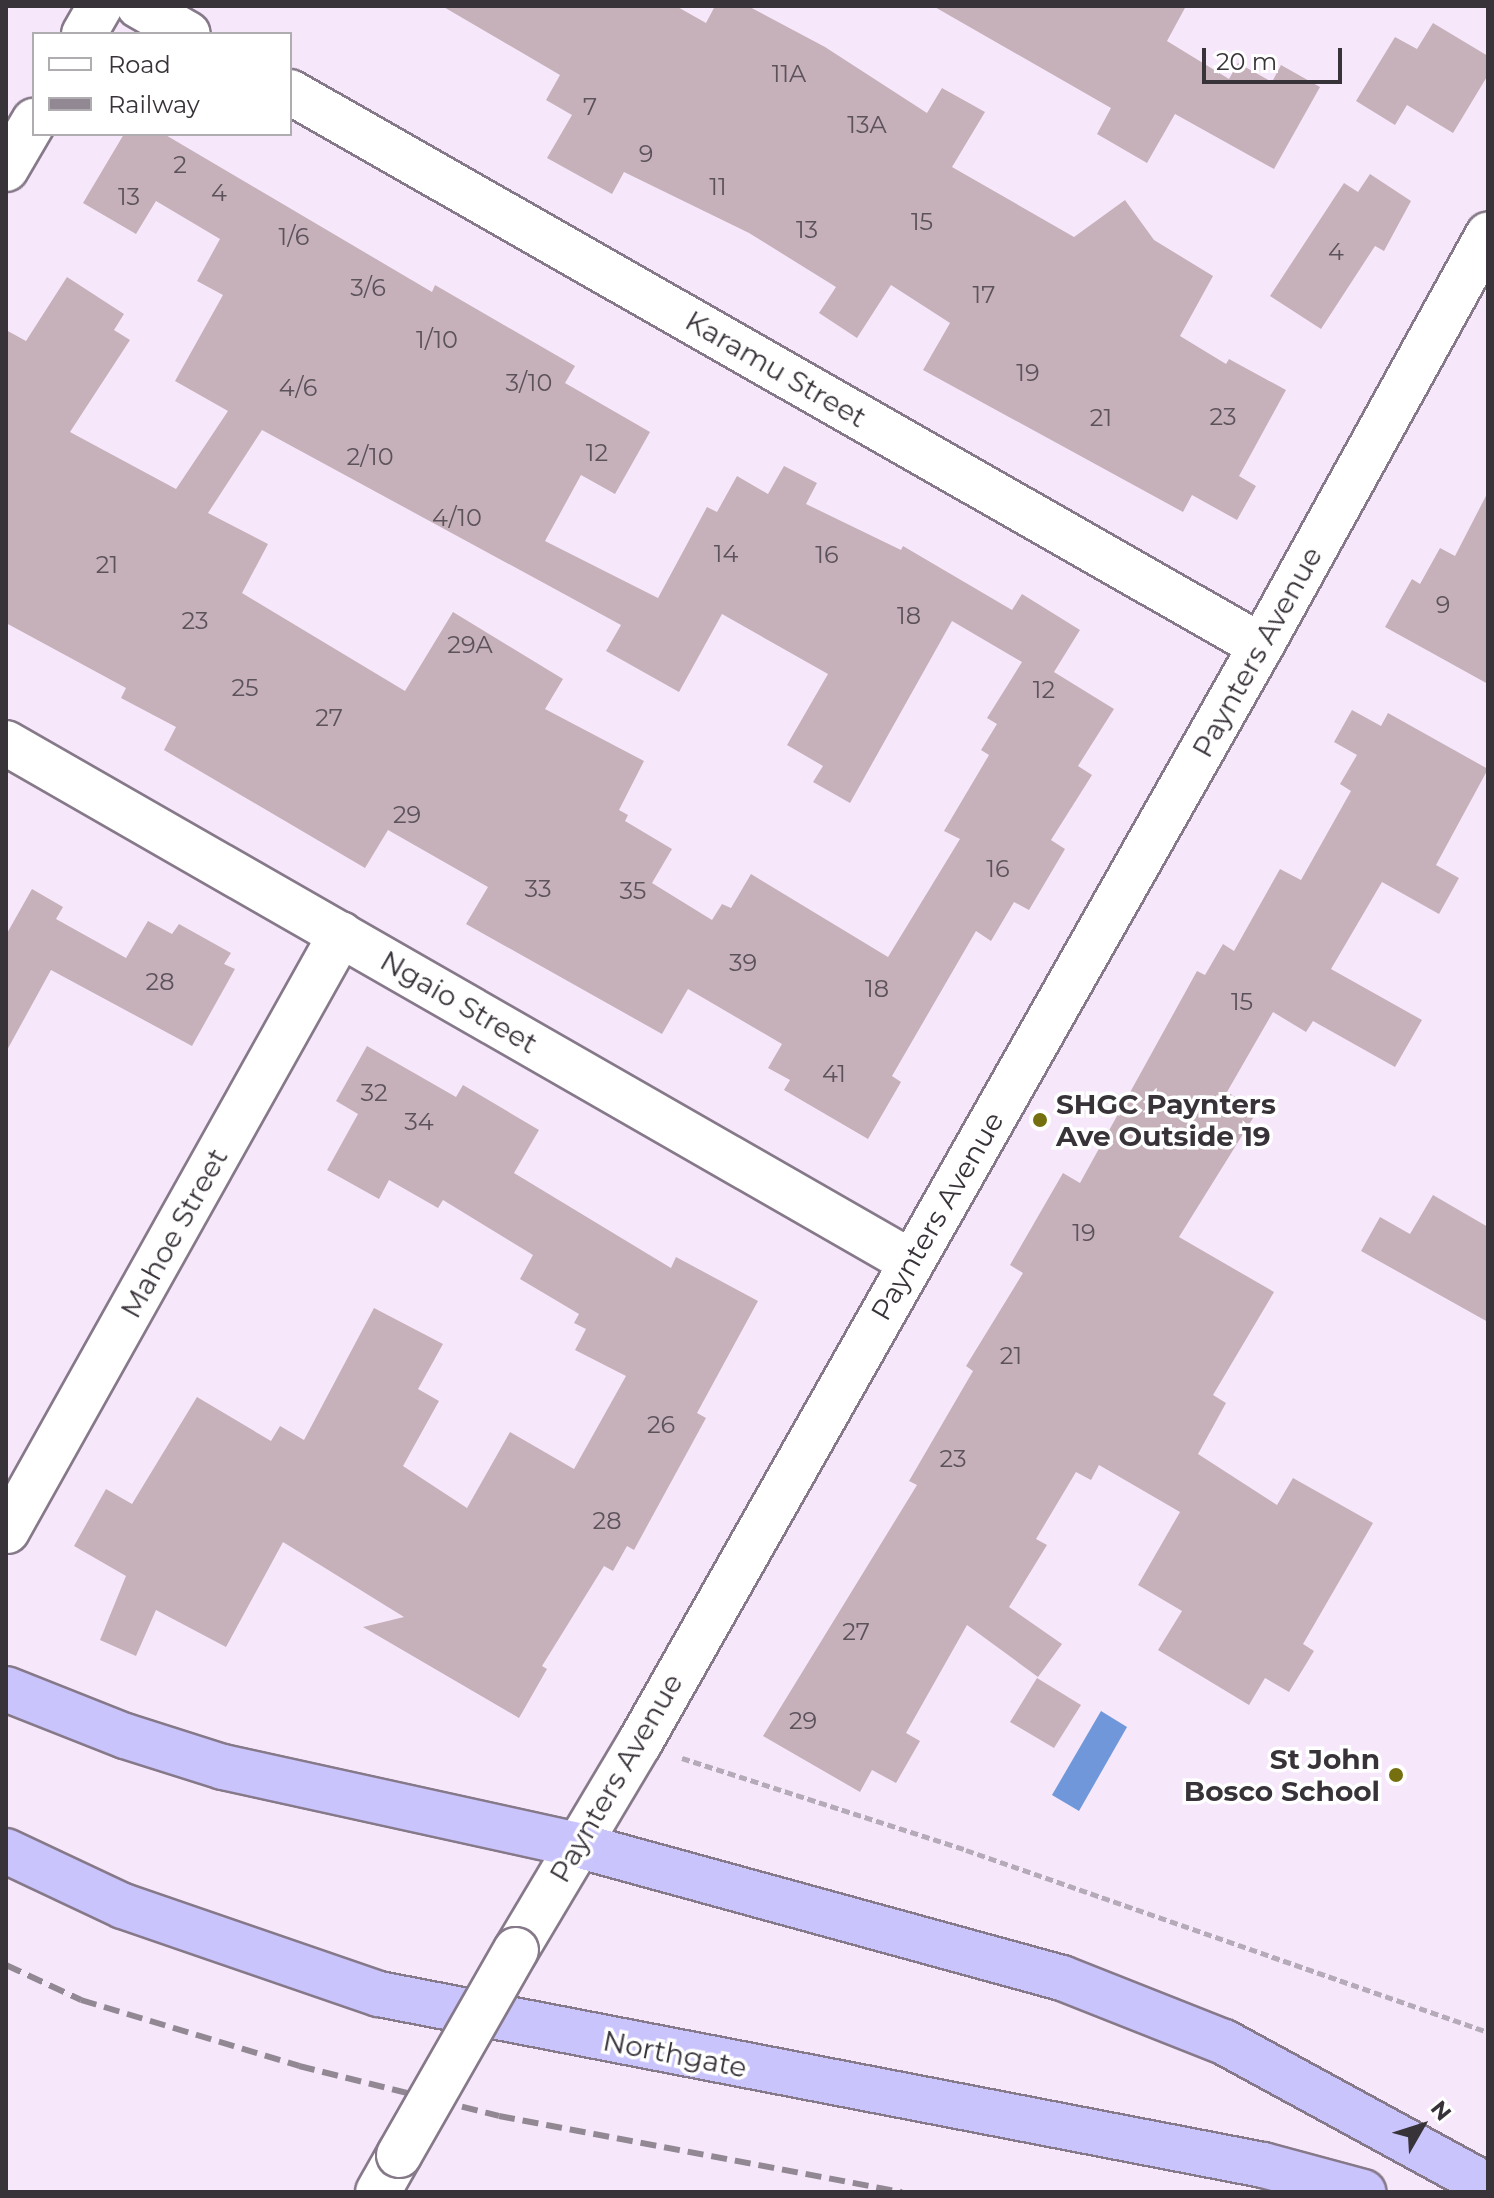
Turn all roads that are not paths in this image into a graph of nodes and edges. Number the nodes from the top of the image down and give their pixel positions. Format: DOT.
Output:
graph roads {
  1 [pos="100,6"];
  2 [pos="139,6"];
  3 [pos="85,32"];
  4 [pos="184,32"];
  5 [pos="292,93"];
  6 [pos="32,124"];
  7 [pos="6,169"];
  8 [pos="1488,234"];
  9 [pos="1261,646"];
  10 [pos="6,743"];
  11 [pos="341,934"];
  12 [pos="911,1262"];
  13 [pos="7,1531"];
  14 [pos="6,1689"];
  15 [pos="577,1845"];
  16 [pos="6,1851"];
  17 [pos="1488,2186"];
  18 [pos="378,2192"];
  19 [pos="1363,2192"];
  1 -- 3 [label="street"];
  2 -- 4 [label="street"];
  5 -- 9 [label="street, Karamu Street"];
  6 -- 7 [label="street"];
  8 -- 9 [label="street, Paynters Avenue"];
  9 -- 12 [label="street, Paynters Avenue"];
  10 -- 11 [label="street, Ngaio Street"];
  11 -- 12 [label="street, Ngaio Street"];
  11 -- 13 [label="street, Mahoe Street"];
  12 -- 15 [label="street, Paynters Avenue"];
  14 -- 15 [label="highway"];
  15 -- 17 [label="highway"];
  15 -- 18 [label="street, Paynters Avenue, bridge"];
  16 -- 19 [label="highway, Northgate"];
}
